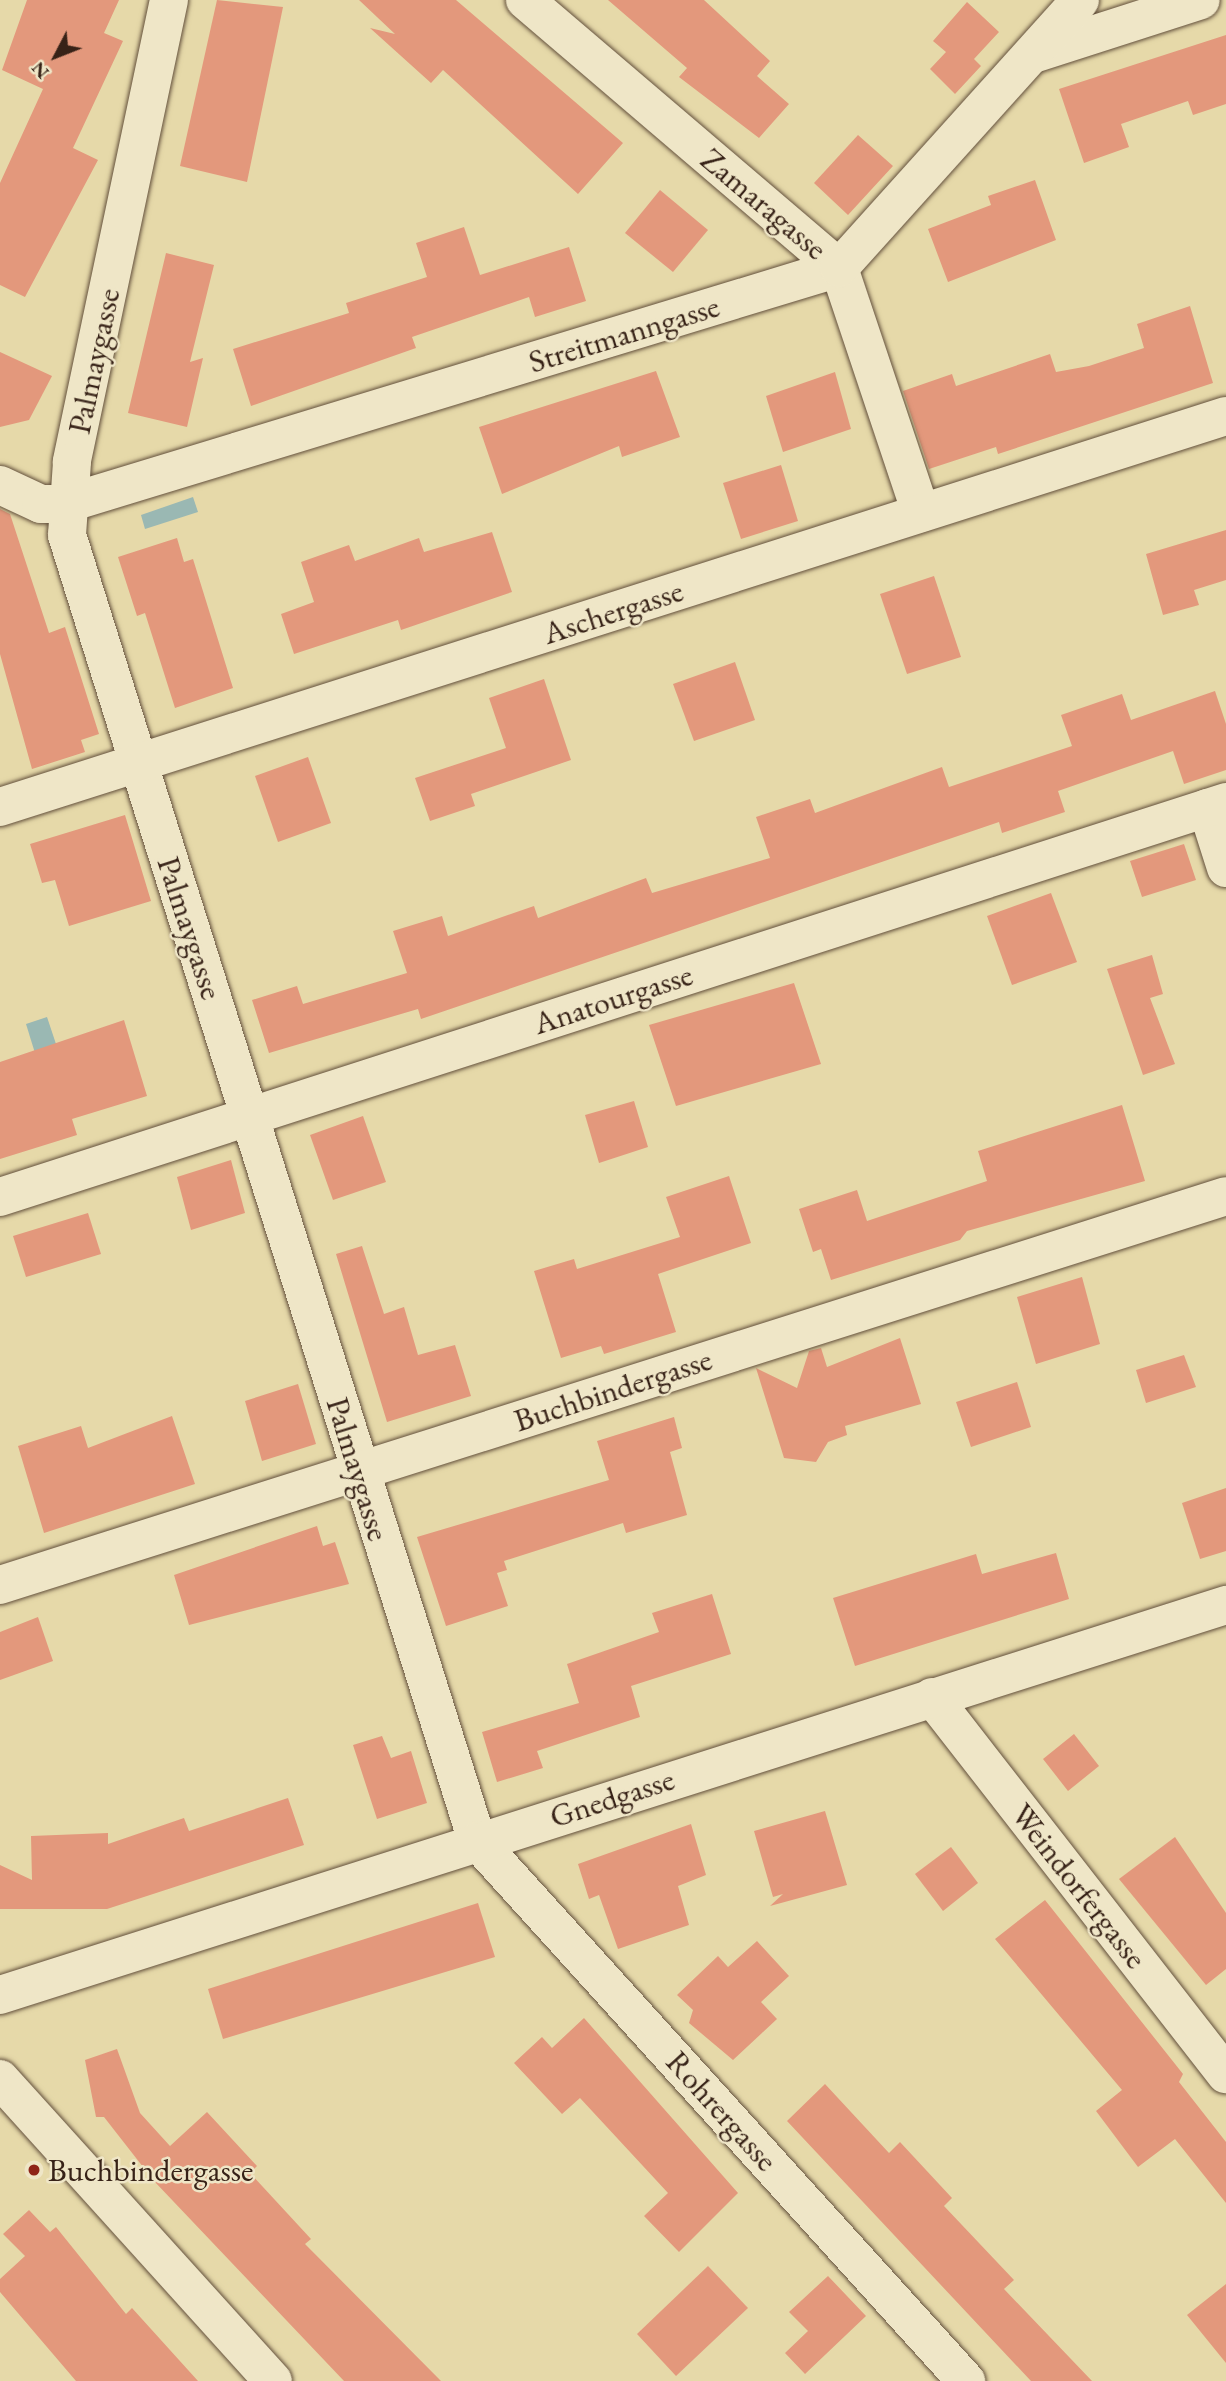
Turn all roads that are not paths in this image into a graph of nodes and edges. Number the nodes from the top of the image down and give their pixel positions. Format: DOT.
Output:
graph roads {
  1 [pos="169,0"];
  2 [pos="525,0"];
  3 [pos="1080,0"];
  4 [pos="1201,0"];
  5 [pos="1033,54"];
  6 [pos="839,268"];
  7 [pos="1226,416"];
  8 [pos="0,485"];
  9 [pos="65,504"];
  10 [pos="921,513"];
  11 [pos="138,763"];
  12 [pos="1217,805"];
  13 [pos="0,807"];
  14 [pos="1226,868"];
  15 [pos="250,1116"];
  16 [pos="0,1196"];
  17 [pos="1226,1196"];
  18 [pos="357,1471"];
  19 [pos="0,1585"];
  20 [pos="1226,1605"];
  21 [pos="932,1698"];
  22 [pos="477,1841"];
  23 [pos="0,1995"];
  24 [pos="1226,2074"];
  25 [pos="0,2079"];
  26 [pos="273,2381"];
  27 [pos="966,2381"];
  1 -- 9 [label="street, Palmaygasse"];
  2 -- 6 [label="street, Zamaragasse"];
  3 -- 5 [label="street"];
  4 -- 5 [label="street"];
  5 -- 6 [label="street"];
  6 -- 9 [label="street, Streitmanngasse"];
  6 -- 10 [label="street, Zamaragasse"];
  7 -- 10 [label="street, Aschergasse"];
  8 -- 9 [label="street"];
  9 -- 11 [label="street, Palmaygasse"];
  10 -- 11 [label="street, Aschergasse"];
  11 -- 13 [label="street, Aschergasse"];
  11 -- 15 [label="street, Palmaygasse"];
  12 -- 14 [label="street"];
  12 -- 15 [label="street, Anatourgasse"];
  15 -- 16 [label="street, Anatourgasse"];
  15 -- 18 [label="street, Palmaygasse"];
  17 -- 18 [label="street, Buchbindergasse"];
  18 -- 19 [label="street, Buchbindergasse"];
  18 -- 22 [label="street, Palmaygasse"];
  20 -- 21 [label="street, Gnedgasse"];
  21 -- 22 [label="street, Gnedgasse"];
  21 -- 24 [label="street, Weindorfergasse"];
  22 -- 23 [label="street, Gnedgasse"];
  22 -- 27 [label="street, Rohrergasse"];
  25 -- 26 [label="street"];
}
